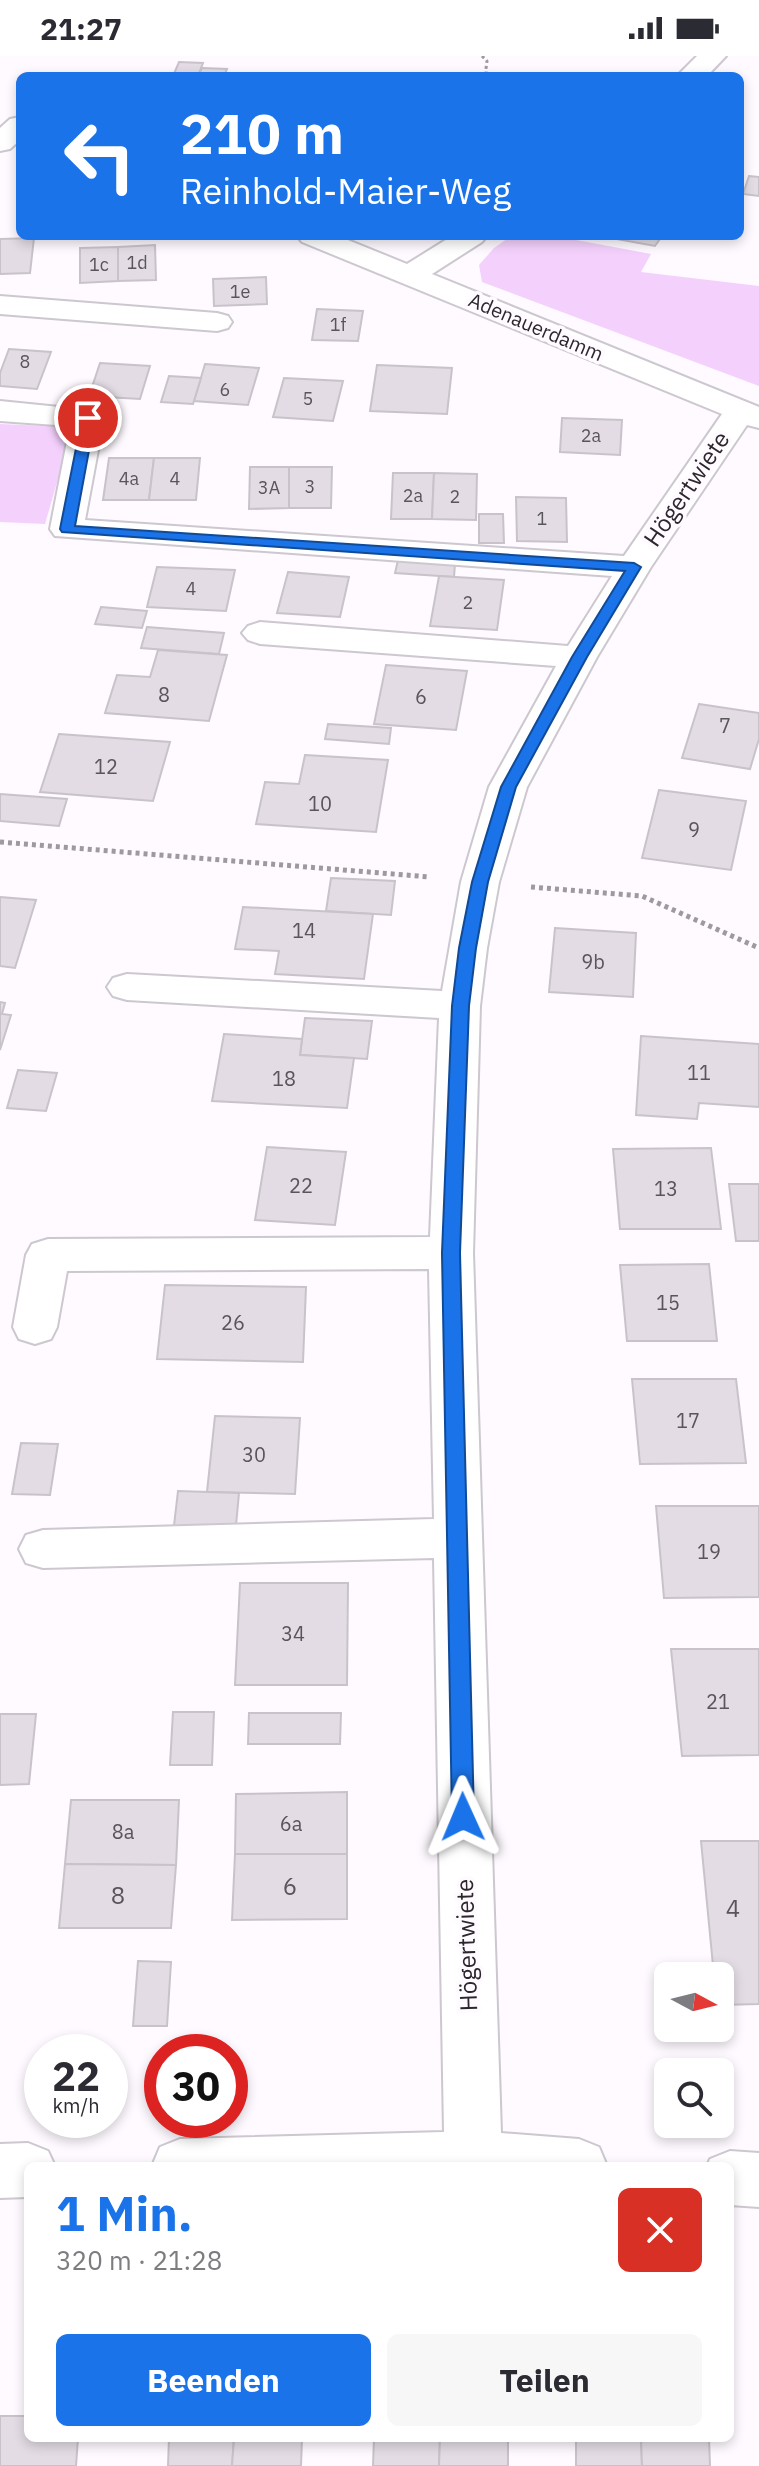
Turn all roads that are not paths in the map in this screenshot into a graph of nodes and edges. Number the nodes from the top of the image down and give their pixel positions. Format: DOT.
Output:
graph roads {
  1 [pos="713,56"];
  2 [pos="695,72"];
  3 [pos="16,126"];
  4 [pos="0,143"];
  5 [pos="322,240"];
  6 [pos="466,240"];
  7 [pos="410,275"];
  8 [pos="0,305"];
  9 [pos="217,322"];
  10 [pos="0,411"];
  11 [pos="749,415"];
  12 [pos="634,567"];
  13 [pos="260,633"];
  14 [pos="579,657"];
  15 [pos="127,987"];
  16 [pos="460,1006"];
  17 [pos="451,1253"];
  18 [pos="35,1327"];
  19 [pos="456,1538"];
  20 [pos="43,1549"];
  21 [pos="473,2158"];
  22 [pos="326,2162"];
  23 [pos="526,2162"];
  24 [pos="24,2170"];
  25 [pos="0,2171"];
  26 [pos="734,2178"];
  27 [pos="759,2180"];
  1 -- 2 [label="street"];
  3 -- 4 [label="street"];
  5 -- 7 [label="street, Adenauerdamm"];
  6 -- 7 [label="street"];
  7 -- 11 [label="street, Adenauerdamm"];
  8 -- 9 [label="street"];
  10 -- 12 [label="street"];
  11 -- 12 [label="street, Högertwiete"];
  12 -- 14 [label="street, Högertwiete"];
  13 -- 14 [label="street"];
  14 -- 16 [label="street, Högertwiete"];
  15 -- 16 [label="street"];
  16 -- 17 [label="street, Högertwiete"];
  17 -- 18 [label="street"];
  17 -- 19 [label="street, Högertwiete"];
  19 -- 20 [label="street"];
  19 -- 21 [label="street, Högertwiete"];
  21 -- 22 [label="street"];
  21 -- 23 [label="street"];
  24 -- 25 [label="street"];
  26 -- 27 [label="street"];
}
